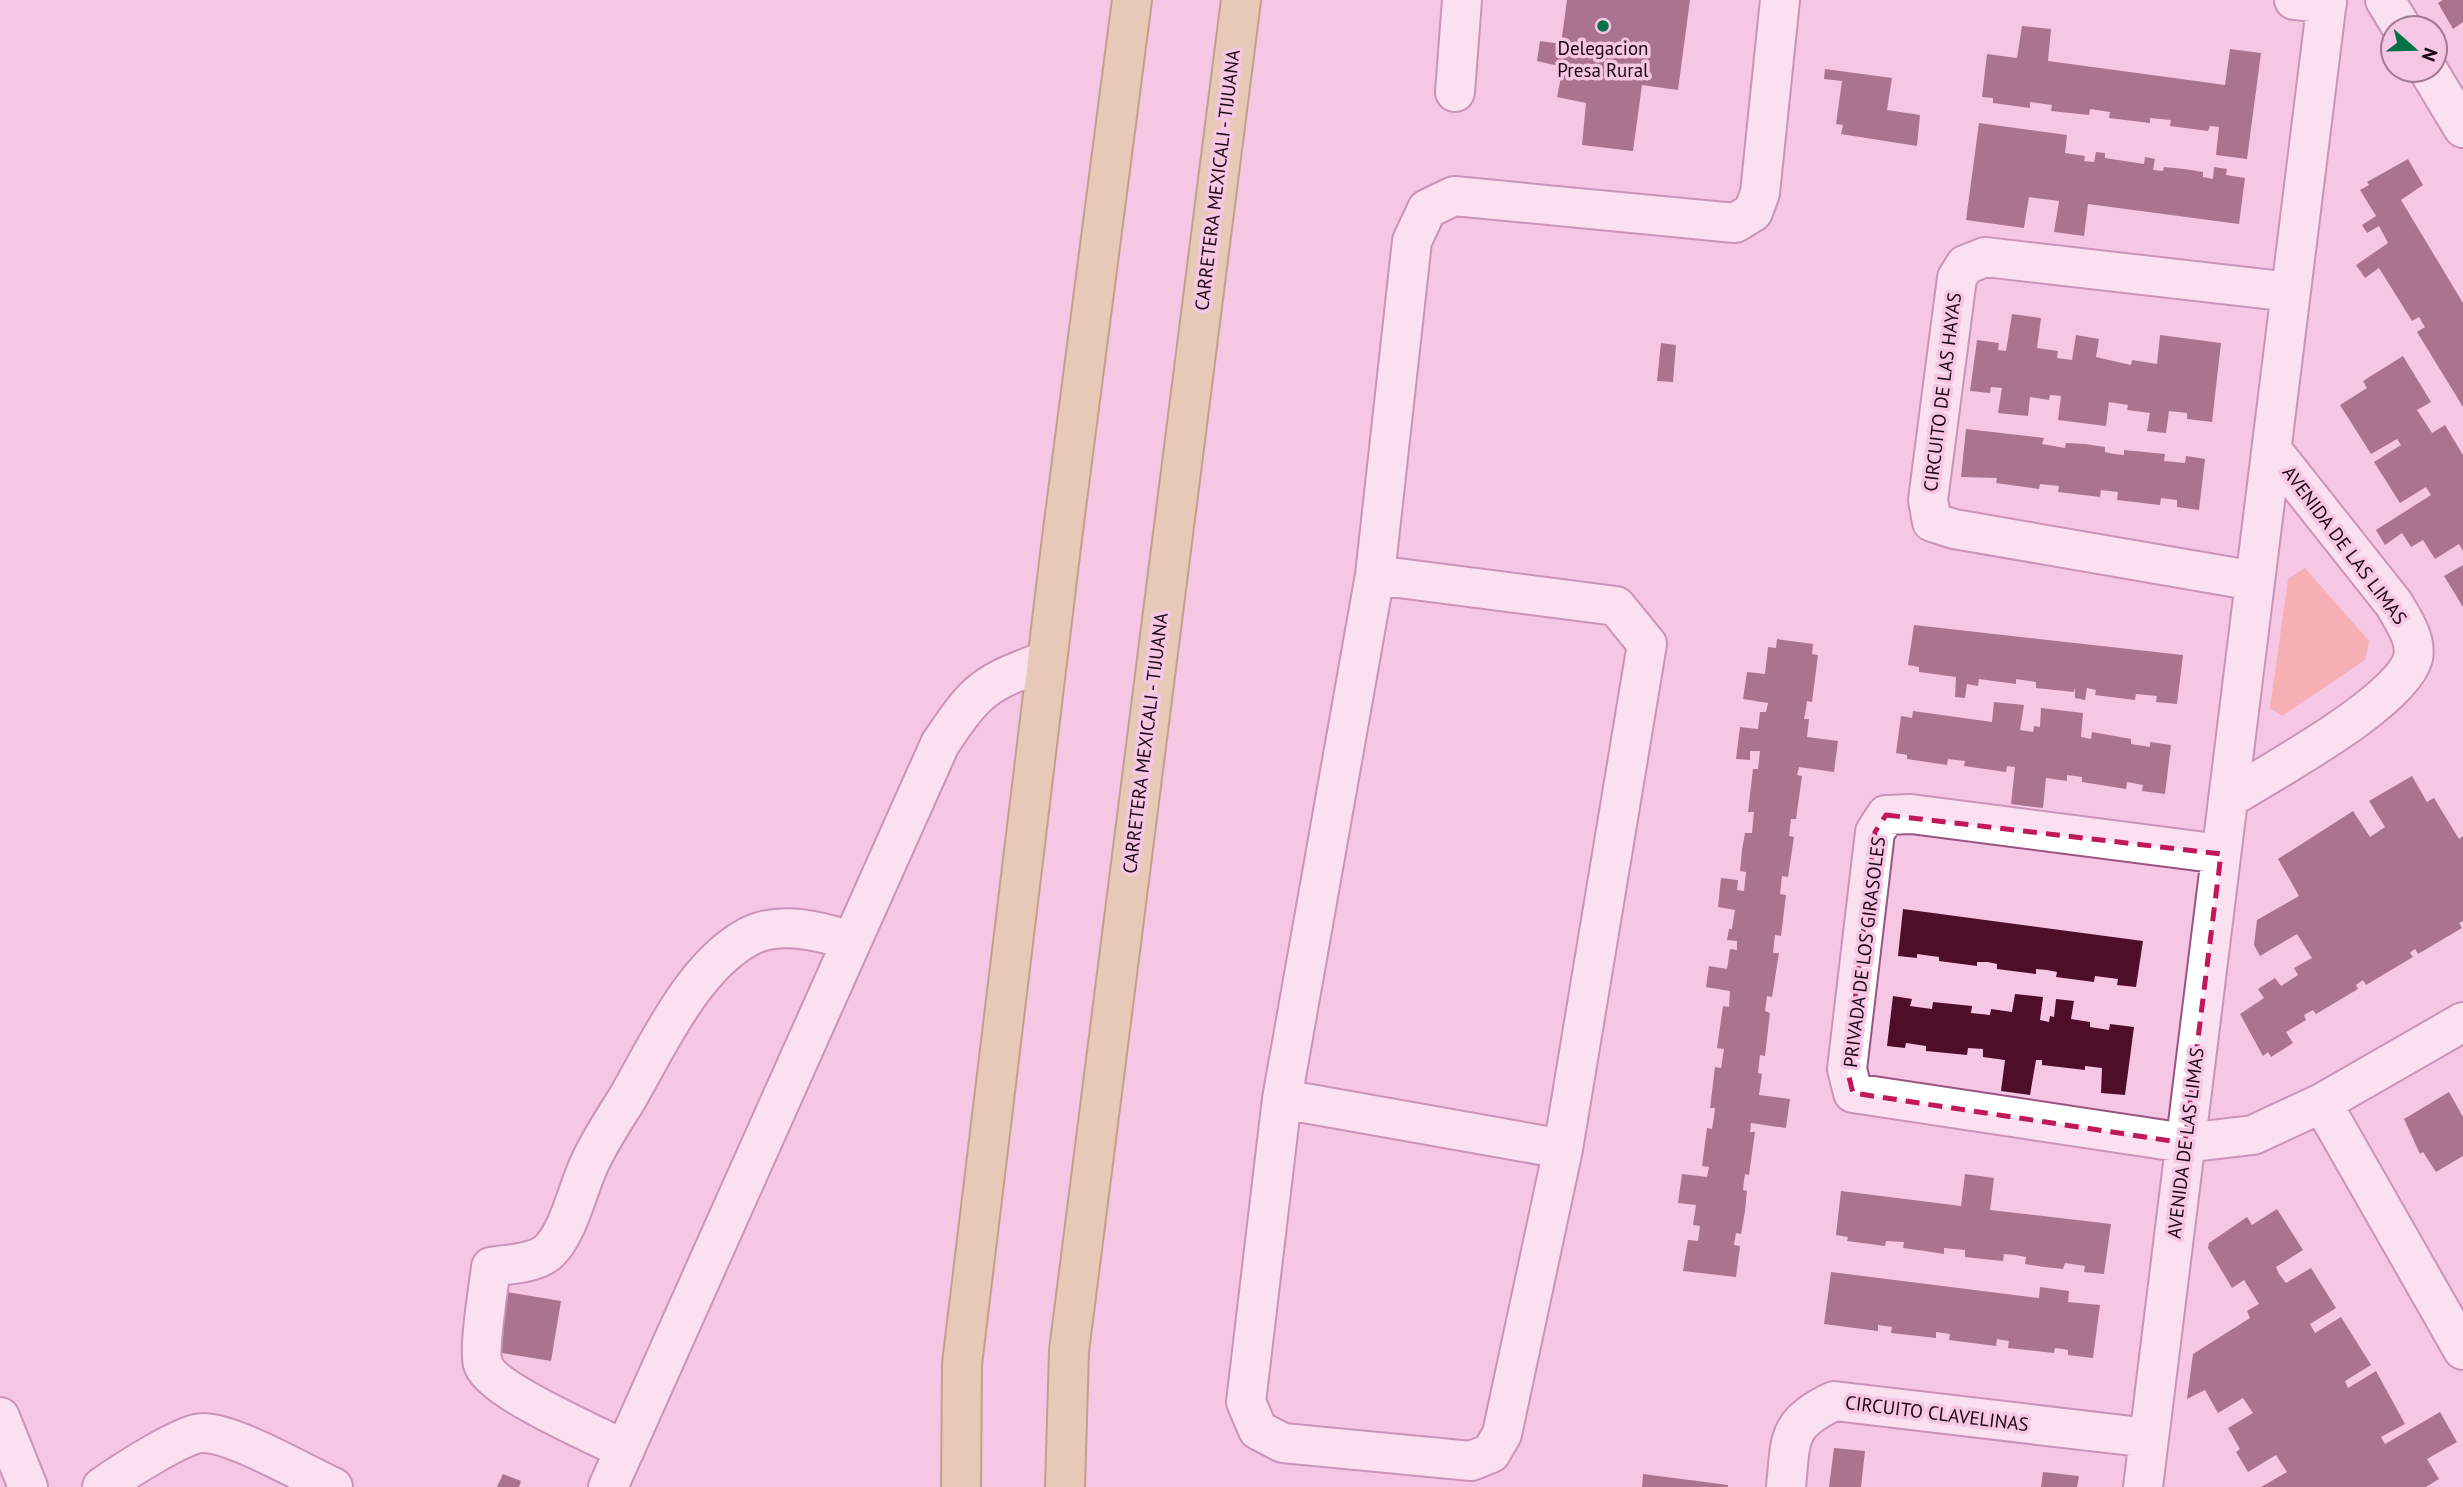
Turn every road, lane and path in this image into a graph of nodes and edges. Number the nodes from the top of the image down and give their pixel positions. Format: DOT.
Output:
graph roads {
  1 [pos="1132,0"];
  2 [pos="1241,0"];
  3 [pos="1462,0"];
  4 [pos="1780,0"];
  5 [pos="2316,2"];
  6 [pos="2436,84"];
  7 [pos="1455,92"];
  8 [pos="2463,128"];
  9 [pos="2291,292"];
  10 [pos="2272,450"];
  11 [pos="1375,575"];
  12 [pos="2255,581"];
  13 [pos="1047,660"];
  14 [pos="2228,799"];
  15 [pos="2221,854"];
  16 [pos="852,941"];
  17 [pos="2463,1022"];
  18 [pos="1282,1099"];
  19 [pos="2322,1103"];
  20 [pos="2185,1143"];
  21 [pos="1563,1149"];
  22 [pos="2463,1350"];
  23 [pos="0,1417"];
  24 [pos="2149,1437"];
  25 [pos="625,1450"];
  26 [pos="28,1487"];
  27 [pos="102,1487"];
  28 [pos="332,1487"];
  29 [pos="608,1487"];
  30 [pos="961,1487"];
  31 [pos="1065,1487"];
  32 [pos="1786,1487"];
  33 [pos="2143,1487"];
  1 -- 13 [label="main road"];
  2 -- 31 [label="main road, CARRETERA MEXICALI - TIJUANA"];
  3 -- 7 [label="street"];
  4 -- 11 [label="street"];
  5 -- 9 [label="street, AVENIDA DE LAS LIMAS"];
  6 -- 8 [label="street"];
  9 -- 10 [label="street, AVENIDA DE LAS LIMAS"];
  9 -- 12 [label="street, CIRCUITO DE LAS HAYAS"];
  10 -- 12 [label="street, AVENIDA DE LAS LIMAS"];
  10 -- 14 [label="street, AVENIDA DE LAS LIMAS"];
  11 -- 18 [label="street"];
  11 -- 21 [label="street"];
  12 -- 14 [label="street, AVENIDA DE LAS LIMAS"];
  13 -- 16 [label="street"];
  13 -- 30 [label="main road"];
  14 -- 15 [label="street, AVENIDA DE LAS LIMAS"];
  15 -- 20 [label="street, AVENIDA DE LAS LIMAS"];
  15 -- 20 [label="street, PRIVADA DE LOS GIRASOLES"];
  16 -- 25 [label="street"];
  16 -- 25 [label="street"];
  17 -- 19 [label="street"];
  18 -- 21 [label="street"];
  18 -- 21 [label="street"];
  19 -- 20 [label="street"];
  19 -- 22 [label="street"];
  20 -- 24 [label="street, AVENIDA DE LAS LIMAS"];
  23 -- 26 [label="street"];
  24 -- 32 [label="street, CIRCUITO CLAVELINAS"];
  24 -- 33 [label="street, AVENIDA DE LAS LIMAS"];
  25 -- 29 [label="street"];
  27 -- 28 [label="street"];
}
